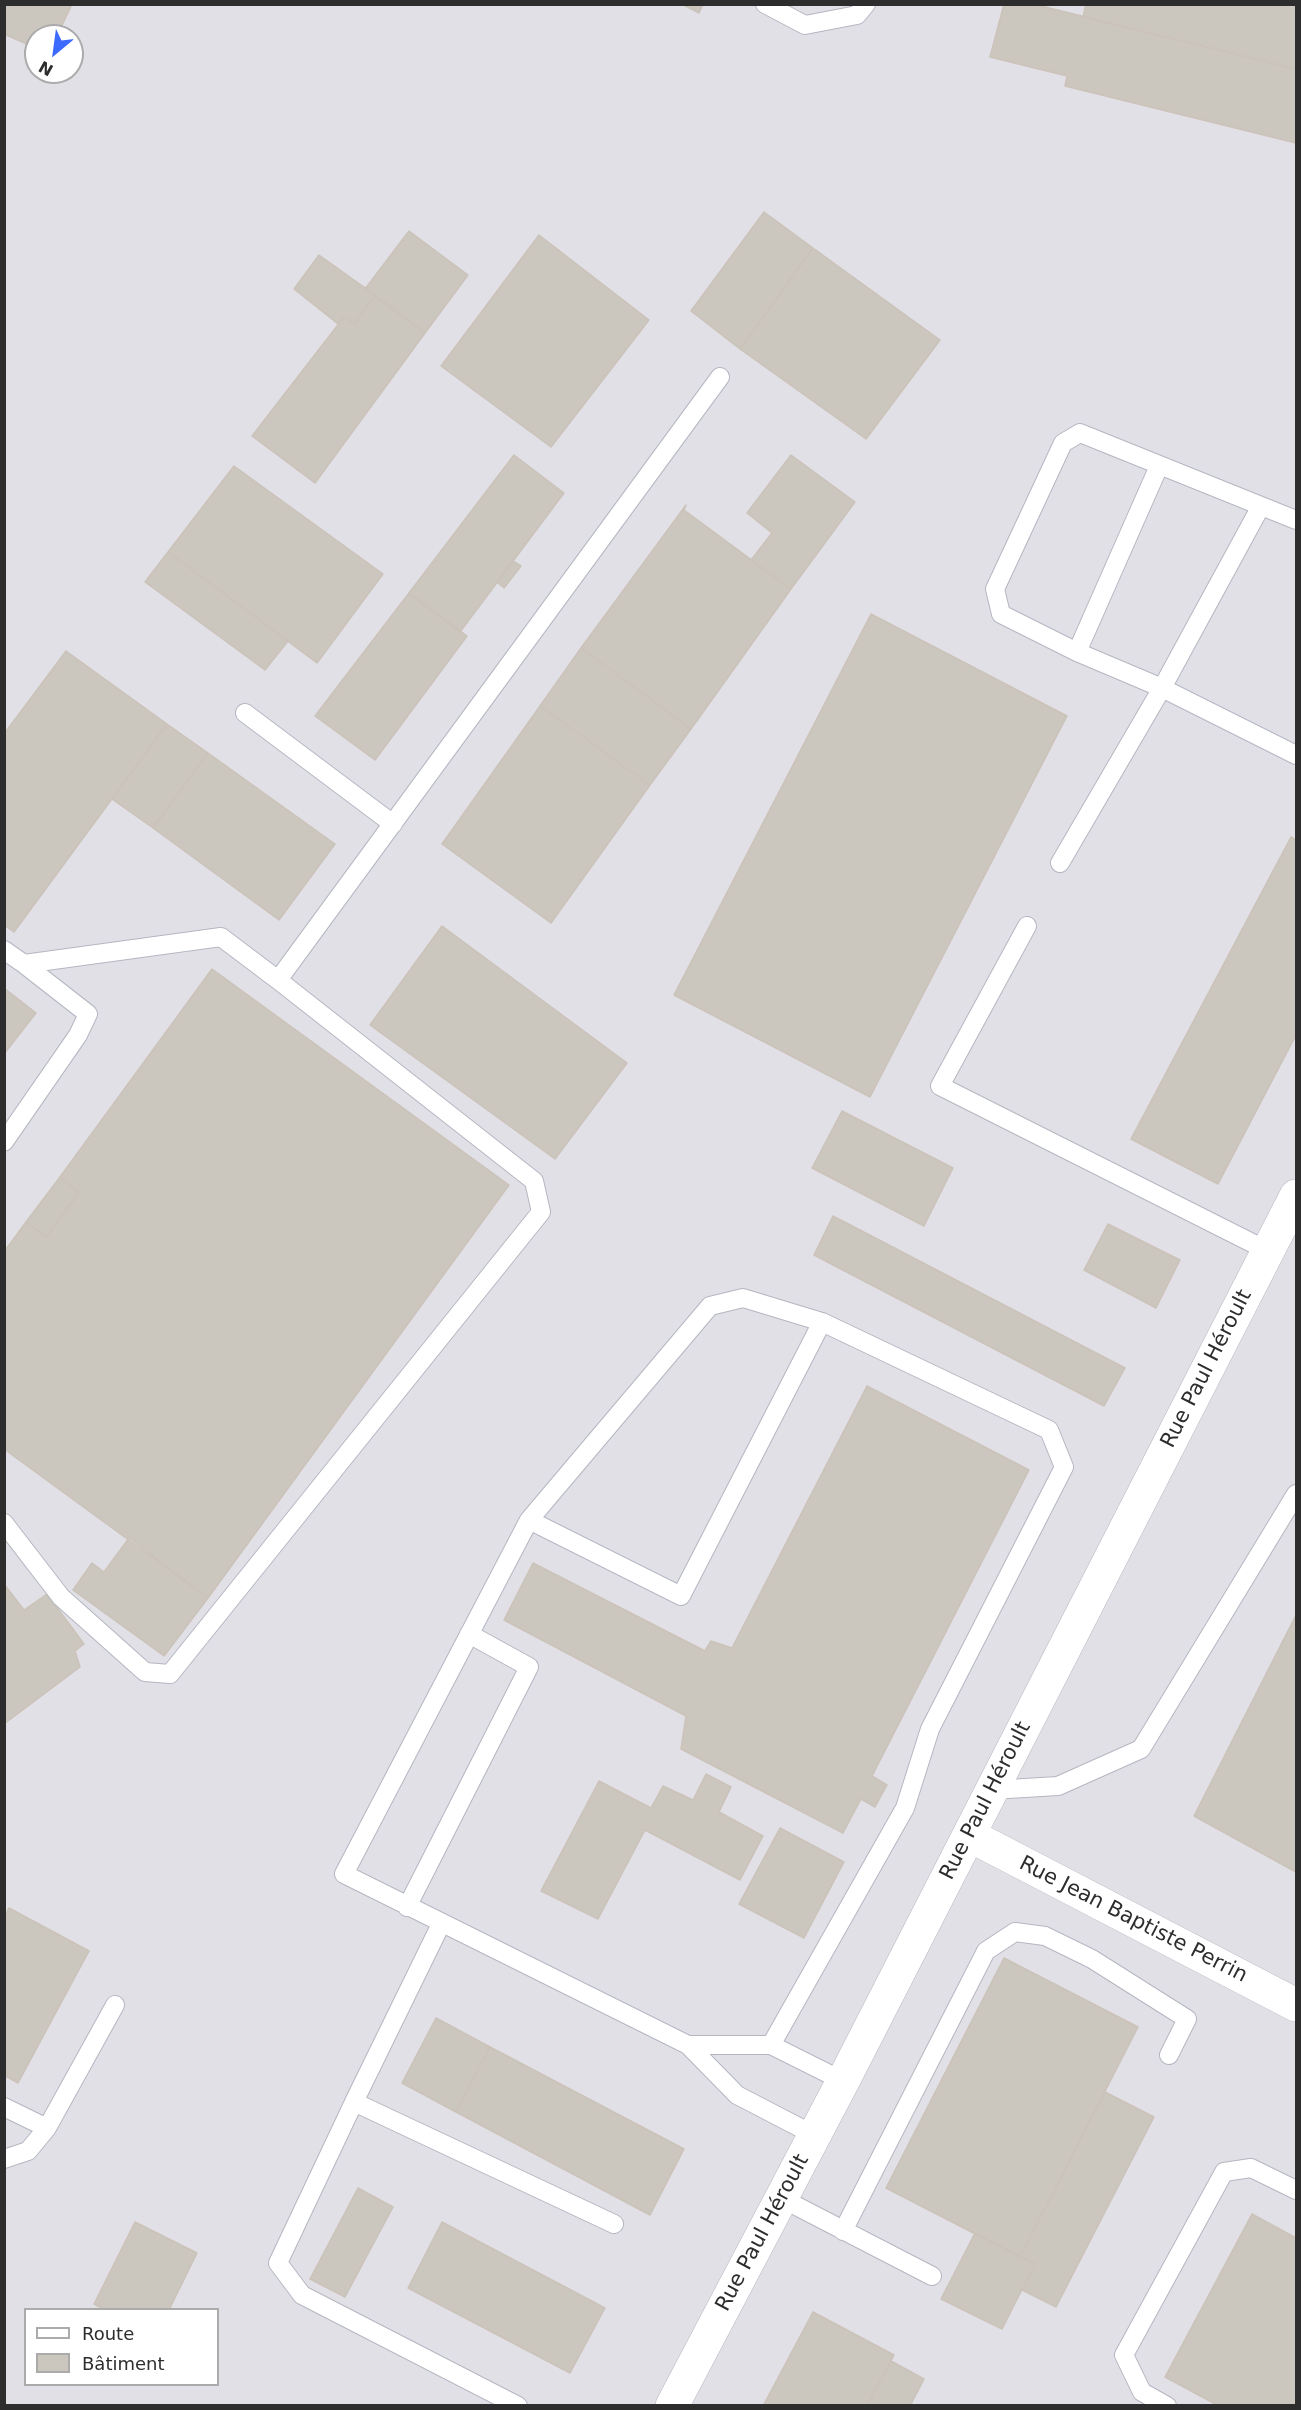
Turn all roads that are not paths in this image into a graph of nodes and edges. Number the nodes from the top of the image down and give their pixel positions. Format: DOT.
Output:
graph roads {
  1 [pos="765,4"];
  2 [pos="866,4"];
  3 [pos="720,377"];
  4 [pos="1159,466"];
  5 [pos="1261,506"];
  6 [pos="1296,520"];
  7 [pos="1077,652"];
  8 [pos="1162,688"];
  9 [pos="245,713"];
  10 [pos="1296,755"];
  11 [pos="393,824"];
  12 [pos="1060,863"];
  13 [pos="1027,926"];
  14 [pos="4,950"];
  15 [pos="24,964"];
  16 [pos="278,980"];
  17 [pos="4,1142"];
  18 [pos="1296,1196"];
  19 [pos="1268,1251"];
  20 [pos="822,1322"];
  21 [pos="1296,1494"];
  22 [pos="529,1520"];
  23 [pos="4,1523"];
  24 [pos="469,1634"];
  25 [pos="991,1790"];
  26 [pos="969,1835"];
  27 [pos="407,1907"];
  28 [pos="441,1924"];
  29 [pos="115,2005"];
  30 [pos="1296,2005"];
  31 [pos="688,2045"];
  32 [pos="771,2045"];
  33 [pos="1169,2055"];
  34 [pos="843,2081"];
  35 [pos="354,2102"];
  36 [pos="4,2107"];
  37 [pos="47,2128"];
  38 [pos="814,2135"];
  39 [pos="4,2159"];
  40 [pos="1296,2190"];
  41 [pos="781,2198"];
  42 [pos="614,2224"];
  43 [pos="843,2231"];
  44 [pos="933,2277"];
  45 [pos="518,2406"];
  46 [pos="672,2406"];
  47 [pos="1167,2406"];
  1 -- 2 [label="lane"];
  3 -- 11 [label="lane"];
  4 -- 5 [label="lane"];
  4 -- 7 [label="lane"];
  4 -- 7 [label="lane"];
  5 -- 6 [label="lane"];
  5 -- 8 [label="lane"];
  7 -- 8 [label="lane"];
  8 -- 10 [label="lane"];
  8 -- 12 [label="lane"];
  9 -- 11 [label="lane"];
  11 -- 16 [label="lane"];
  13 -- 19 [label="lane"];
  14 -- 15 [label="lane"];
  15 -- 16 [label="lane"];
  15 -- 17 [label="lane"];
  16 -- 23 [label="lane"];
  18 -- 19 [label="street, Rue Paul Héroult"];
  19 -- 25 [label="street, Rue Paul Héroult"];
  20 -- 22 [label="lane"];
  20 -- 22 [label="lane"];
  20 -- 32 [label="lane"];
  21 -- 25 [label="lane"];
  22 -- 24 [label="lane"];
  24 -- 27 [label="lane"];
  24 -- 27 [label="lane"];
  25 -- 26 [label="street, Rue Paul Héroult"];
  26 -- 30 [label="street, Rue Jean Baptiste Perrin"];
  26 -- 34 [label="street, Rue Paul Héroult"];
  27 -- 28 [label="lane"];
  28 -- 31 [label="lane"];
  28 -- 35 [label="lane"];
  29 -- 37 [label="lane"];
  31 -- 32 [label="lane"];
  31 -- 38 [label="lane"];
  32 -- 34 [label="lane"];
  33 -- 43 [label="lane"];
  34 -- 38 [label="street, Rue Paul Héroult"];
  35 -- 42 [label="lane"];
  35 -- 45 [label="lane"];
  36 -- 37 [label="lane"];
  37 -- 39 [label="lane"];
  38 -- 41 [label="street, Rue Paul Héroult"];
  40 -- 47 [label="lane"];
  41 -- 43 [label="lane"];
  41 -- 46 [label="street, Rue Paul Héroult"];
  43 -- 44 [label="lane"];
}
